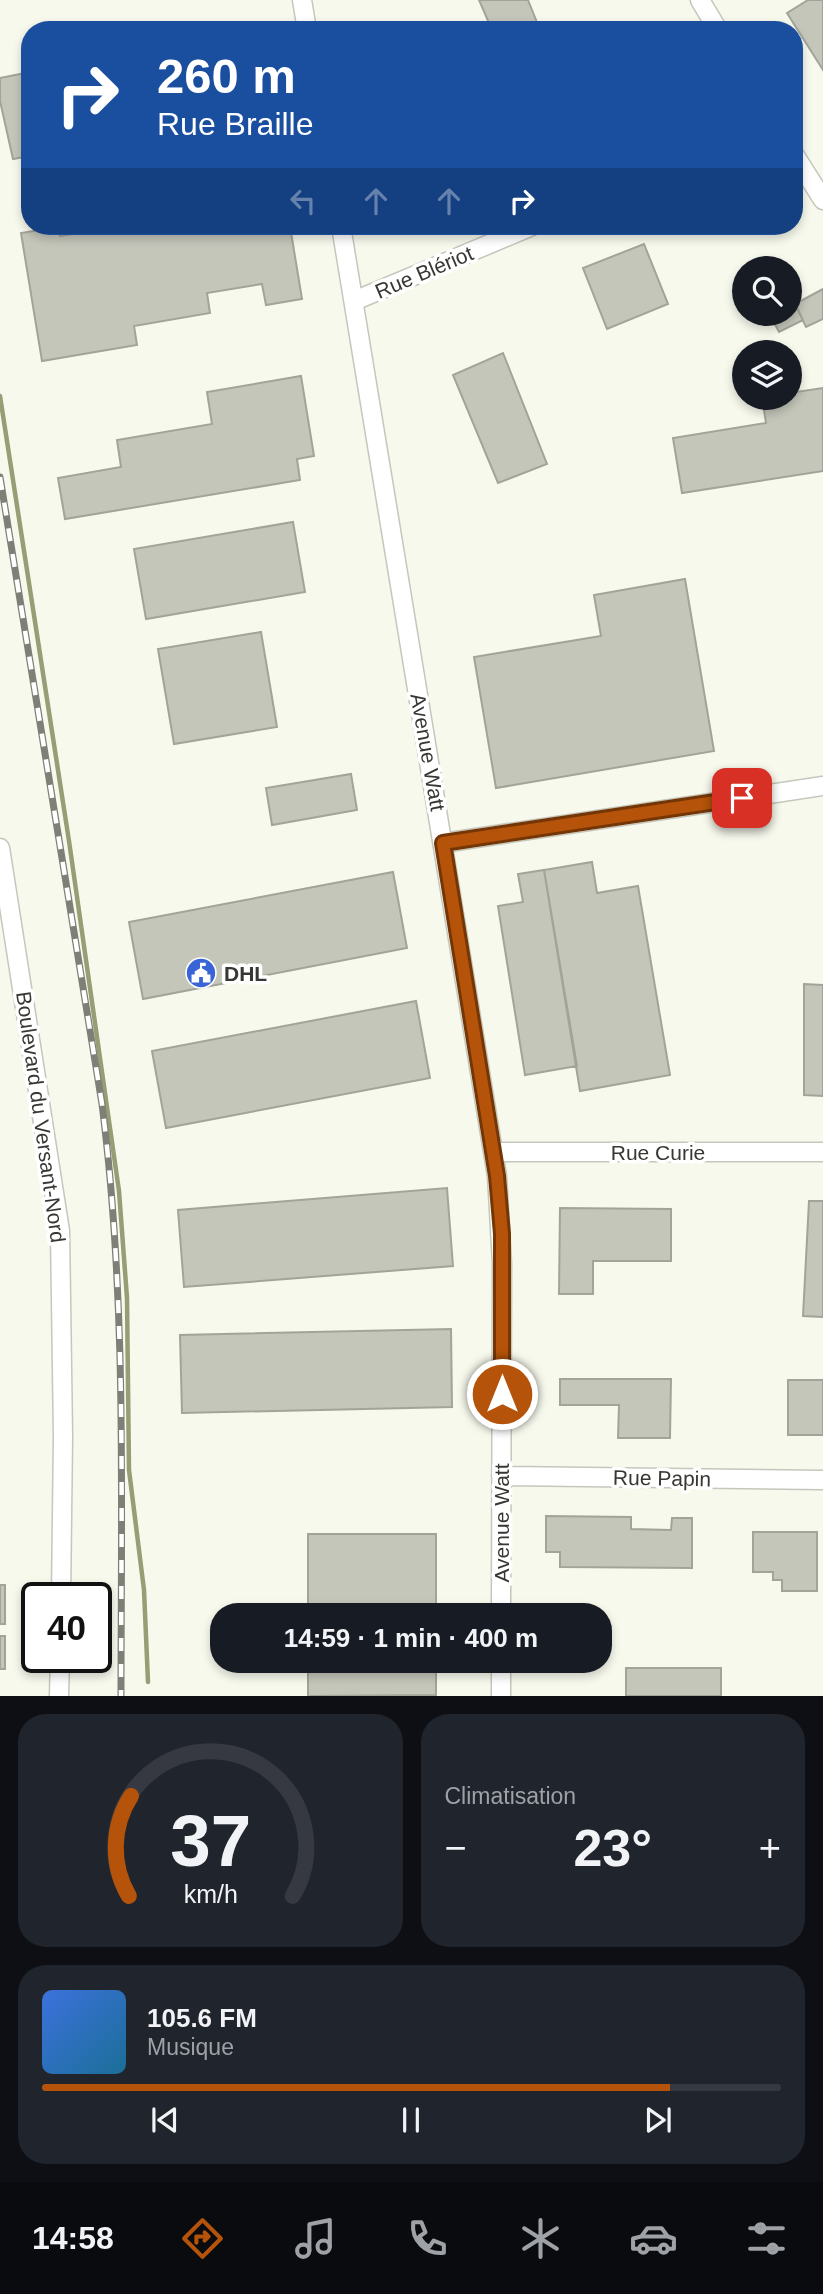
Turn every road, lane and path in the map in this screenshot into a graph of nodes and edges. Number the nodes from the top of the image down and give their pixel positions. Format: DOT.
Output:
graph roads {
  1 [pos="302,0"];
  2 [pos="700,0"];
  3 [pos="306,21"];
  4 [pos="713,21"];
  5 [pos="803,168"];
  6 [pos="823,200"];
  7 [pos="343,235"];
  8 [pos="511,235"];
  9 [pos="354,301"];
  10 [pos="823,786"];
  11 [pos="443,843"];
  12 [pos="0,848"];
  13 [pos="823,1152"];
  14 [pos="494,1153"];
  15 [pos="501,1476"];
  16 [pos="823,1480"];
  17 [pos="61,1582"];
  18 [pos="501,1603"];
  19 [pos="60,1673"];
  20 [pos="501,1673"];
  21 [pos="60,1696"];
  22 [pos="501,1696"];
  1 -- 3 [label="street"];
  2 -- 4 [label="street"];
  5 -- 6 [label="street"];
  7 -- 9 [label="street, Avenue Watt"];
  8 -- 9 [label="street, Rue Blériot"];
  9 -- 11 [label="street, Avenue Watt"];
  10 -- 11 [label="street"];
  11 -- 14 [label="street, Avenue Watt"];
  12 -- 17 [label="street, Boulevard du Versant-Nord"];
  13 -- 14 [label="street, Rue Curie"];
  14 -- 15 [label="street, Avenue Watt"];
  15 -- 16 [label="street, Rue Papin"];
  15 -- 18 [label="street, Avenue Watt"];
  19 -- 21 [label="street"];
  20 -- 22 [label="street"];
}
